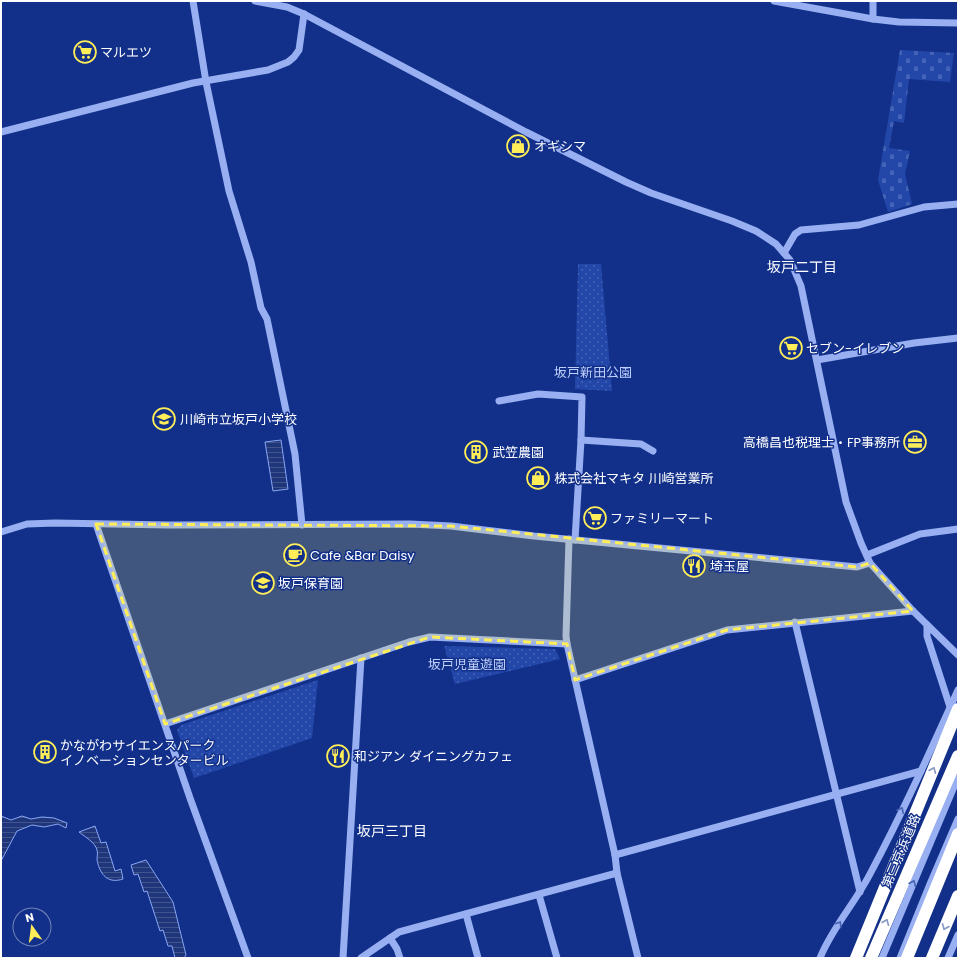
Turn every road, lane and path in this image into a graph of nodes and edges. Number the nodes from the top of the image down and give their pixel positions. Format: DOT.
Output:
graph roads {
  1 [pos="192,1"];
  2 [pos="255,1"];
  3 [pos="774,1"];
  4 [pos="873,1"];
  5 [pos="304,14"];
  6 [pos="873,19"];
  7 [pos="958,23"];
  8 [pos="206,82"];
  9 [pos="1,132"];
  10 [pos="958,204"];
  11 [pos="784,253"];
  12 [pos="958,338"];
  13 [pos="817,360"];
  14 [pos="499,401"];
  15 [pos="581,440"];
  16 [pos="653,451"];
  17 [pos="96,524"];
  18 [pos="302,525"];
  19 [pos="958,529"];
  20 [pos="1,532"];
  21 [pos="572,540"];
  22 [pos="867,555"];
  23 [pos="870,563"];
  24 [pos="913,611"];
  25 [pos="795,622"];
  26 [pos="928,625"];
  27 [pos="567,644"];
  28 [pos="958,655"];
  29 [pos="360,658"];
  30 [pos="574,680"];
  31 [pos="958,690"];
  32 [pos="954,708"];
  33 [pos="165,724"];
  34 [pos="958,756"];
  35 [pos="921,771"];
  36 [pos="958,777"];
  37 [pos="836,794"];
  38 [pos="958,819"];
  39 [pos="958,834"];
  40 [pos="615,855"];
  41 [pos="617,873"];
  42 [pos="860,892"];
  43 [pos="539,895"];
  44 [pos="958,896"];
  45 [pos="466,914"];
  46 [pos="958,935"];
  47 [pos="390,938"];
  48 [pos="248,958"];
  49 [pos="343,958"];
  50 [pos="361,958"];
  51 [pos="400,958"];
  52 [pos="478,958"];
  53 [pos="557,958"];
  54 [pos="638,958"];
  55 [pos="820,958"];
  56 [pos="856,958"];
  57 [pos="871,958"];
  58 [pos="882,958"];
  59 [pos="900,958"];
  60 [pos="907,958"];
  61 [pos="932,958"];
  62 [pos="948,958"];
  1 -- 8 [label="street"];
  2 -- 5 [label="street"];
  3 -- 6 [label="street"];
  4 -- 6 [label="street"];
  5 -- 8 [label="street"];
  5 -- 11 [label="street"];
  6 -- 7 [label="street"];
  8 -- 9 [label="street"];
  8 -- 18 [label="street"];
  10 -- 11 [label="street"];
  11 -- 13 [label="street"];
  12 -- 13 [label="street"];
  13 -- 22 [label="street"];
  14 -- 15 [label="street"];
  15 -- 16 [label="street"];
  15 -- 21 [label="street"];
  17 -- 18 [label="street"];
  17 -- 20 [label="street"];
  17 -- 33 [label="street"];
  18 -- 21 [label="street"];
  19 -- 22 [label="street"];
  21 -- 23 [label="street"];
  21 -- 27 [label="street"];
  22 -- 23 [label="street"];
  23 -- 24 [label="street"];
  24 -- 25 [label="street"];
  24 -- 26 [label="street"];
  25 -- 30 [label="street"];
  25 -- 37 [label="street"];
  26 -- 28 [label="street"];
  26 -- 32 [label="street"];
  27 -- 29 [label="street"];
  27 -- 30 [label="street"];
  29 -- 33 [label="street"];
  29 -- 49 [label="street"];
  30 -- 40 [label="street"];
  31 -- 32 [label="street"];
  32 -- 35 [label="street"];
  56 -- 32 [label="highway, one-way"];
  33 -- 48 [label="street"];
  57 -- 34 [label="highway, 第三京浜道路, one-way"];
  35 -- 37 [label="street"];
  42 -- 35 [label="street, one-way"];
  58 -- 36 [label="street, one-way"];
  37 -- 40 [label="street"];
  37 -- 42 [label="street"];
  38 -- 59 [label="street"];
  39 -- 60 [label="highway"];
  40 -- 41 [label="street"];
  41 -- 43 [label="street"];
  41 -- 54 [label="street"];
  55 -- 42 [label="street, one-way"];
  43 -- 45 [label="street"];
  43 -- 53 [label="street"];
  44 -- 61 [label="highway, one-way"];
  45 -- 47 [label="street"];
  45 -- 52 [label="street"];
  46 -- 62 [label="street"];
  47 -- 50 [label="street"];
  47 -- 51 [label="street"];
}
